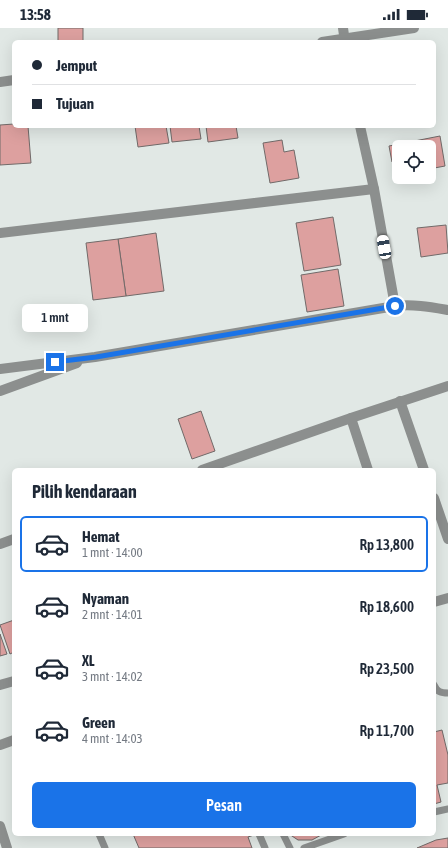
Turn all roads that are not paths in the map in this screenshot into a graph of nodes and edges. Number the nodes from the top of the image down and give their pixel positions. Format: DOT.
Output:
graph roads {
  1 [pos="343,28"];
  2 [pos="414,28"];
  3 [pos="344,40"];
  4 [pos="349,40"];
  5 [pos="12,80"];
  6 [pos="0,82"];
  7 [pos="360,128"];
  8 [pos="374,189"];
  9 [pos="0,232"];
  10 [pos="395,306"];
  11 [pos="448,310"];
  12 [pos="96,357"];
  13 [pos="0,369"];
  14 [pos="448,386"];
  15 [pos="0,391"];
  16 [pos="400,401"];
  17 [pos="351,418"];
  18 [pos="208,468"];
  19 [pos="367,468"];
  20 [pos="423,468"];
  21 [pos="436,504"];
  22 [pos="448,539"];
  23 [pos="12,540"];
  24 [pos="0,544"];
  25 [pos="448,598"];
  26 [pos="436,601"];
  27 [pos="12,681"];
  28 [pos="0,685"];
  29 [pos="436,689"];
  30 [pos="448,693"];
  31 [pos="12,741"];
  32 [pos="0,745"];
  33 [pos="448,809"];
  34 [pos="436,812"];
  35 [pos="0,826"];
  36 [pos="100,836"];
  37 [pos="260,836"];
  38 [pos="284,836"];
  39 [pos="338,836"];
  40 [pos="7,848"];
  41 [pos="105,848"];
  42 [pos="265,848"];
  43 [pos="290,848"];
  44 [pos="304,848"];
  1 -- 3 [label="street"];
  2 -- 4 [label="street"];
  5 -- 6 [label="street"];
  7 -- 8 [label="street"];
  8 -- 9 [label="street"];
  8 -- 10 [label="street"];
  10 -- 11 [label="street"];
  10 -- 12 [label="street"];
  12 -- 13 [label="street"];
  12 -- 15 [label="street"];
  14 -- 16 [label="street"];
  16 -- 17 [label="street"];
  16 -- 20 [label="street"];
  17 -- 18 [label="street"];
  17 -- 19 [label="street"];
  21 -- 22 [label="street"];
  23 -- 24 [label="street"];
  25 -- 26 [label="street"];
  27 -- 28 [label="street"];
  29 -- 30 [label="lane"];
  31 -- 32 [label="street"];
  33 -- 34 [label="lane"];
  35 -- 40 [label="street"];
  36 -- 41 [label="lane"];
  37 -- 42 [label="lane"];
  38 -- 43 [label="lane"];
  39 -- 44 [label="lane"];
}
